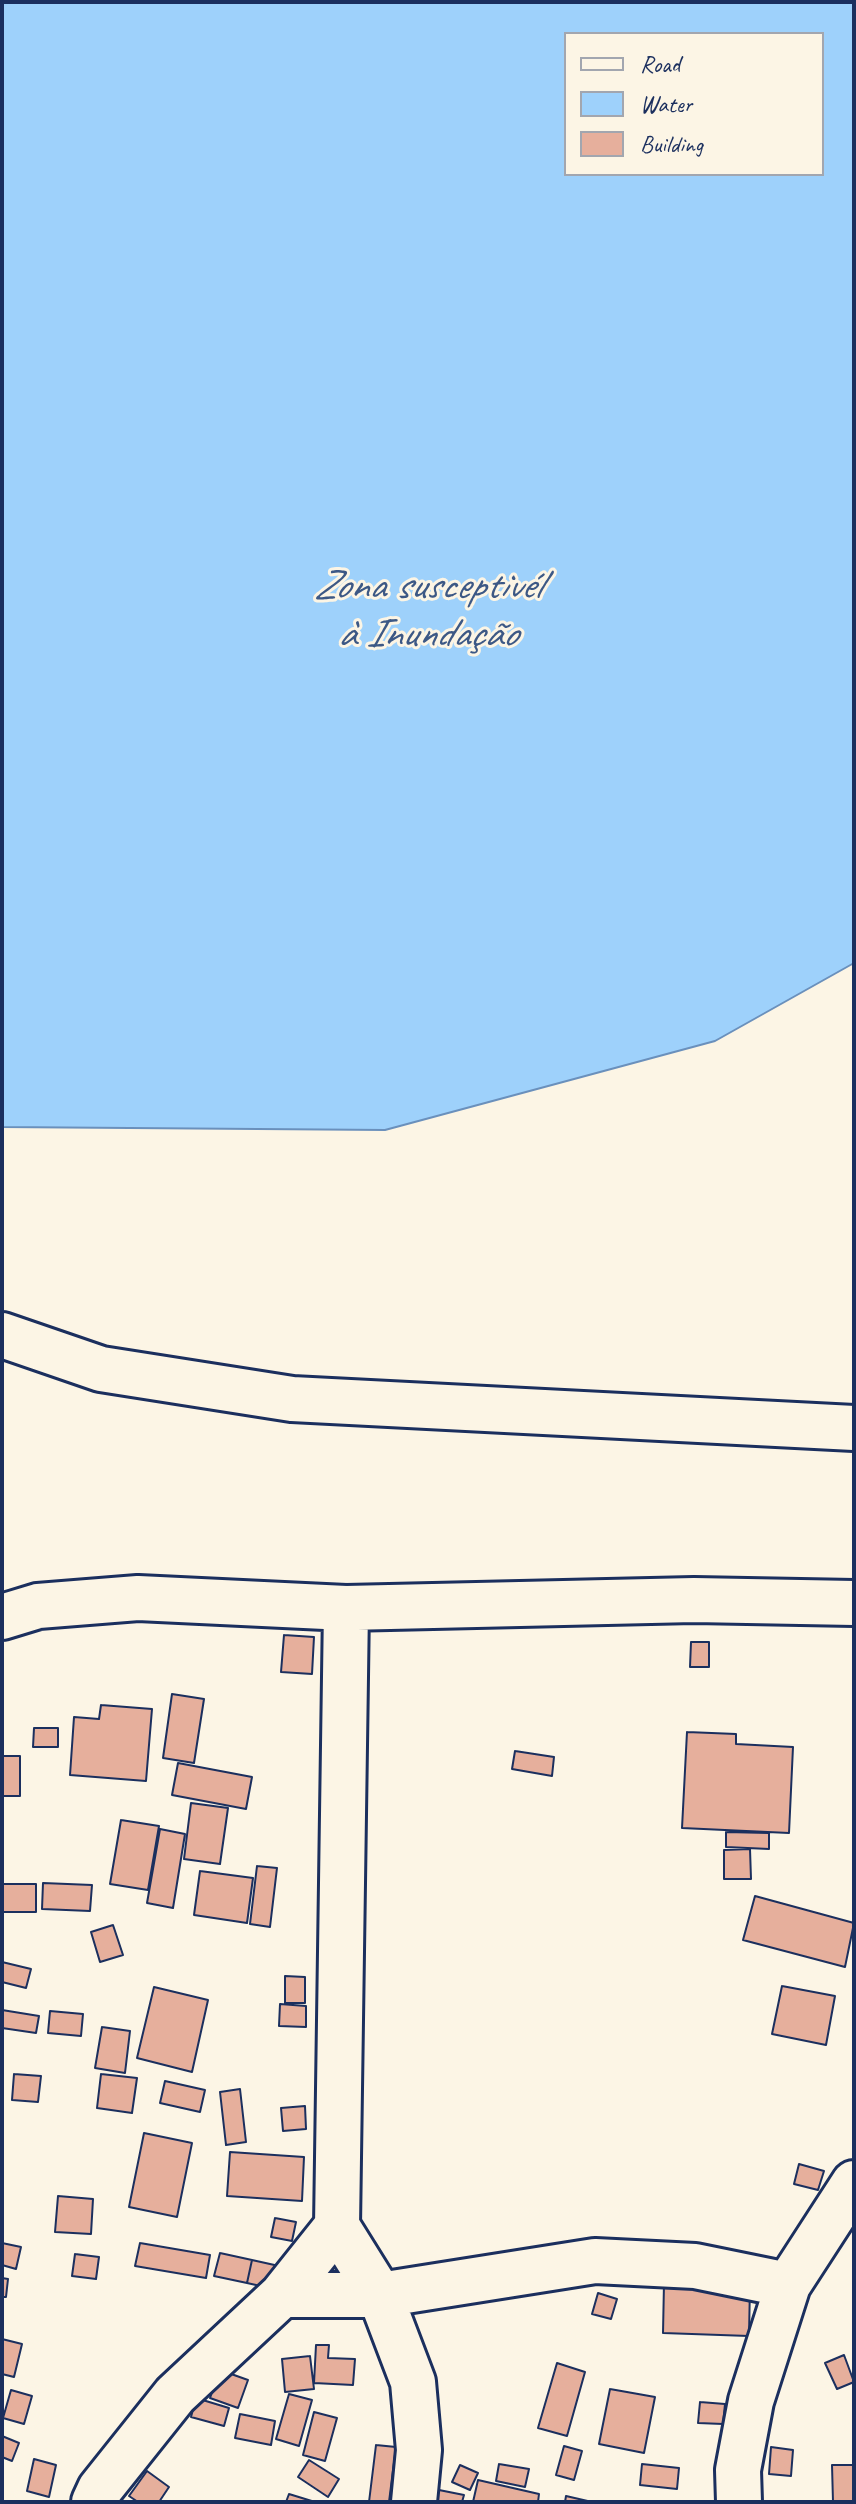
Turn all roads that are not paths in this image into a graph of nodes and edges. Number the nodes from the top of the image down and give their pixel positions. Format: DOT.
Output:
graph roads {
  1 [pos="2,1335"];
  2 [pos="854,1428"];
  3 [pos="854,1603"];
  4 [pos="346,1608"];
  5 [pos="2,1617"];
  6 [pos="854,2183"];
  7 [pos="337,2226"];
  8 [pos="788,2285"];
  9 [pos="282,2295"];
  10 [pos="380,2295"];
  11 [pos="94,2502"];
  12 [pos="414,2502"];
  13 [pos="739,2502"];
  1 -- 2 [label="street"];
  3 -- 4 [label="street"];
  4 -- 5 [label="street"];
  4 -- 7 [label="street"];
  6 -- 8 [label="street"];
  7 -- 9 [label="street"];
  7 -- 10 [label="street"];
  8 -- 10 [label="street"];
  8 -- 13 [label="street"];
  9 -- 10 [label="street"];
  9 -- 11 [label="street"];
  10 -- 12 [label="street"];
}
